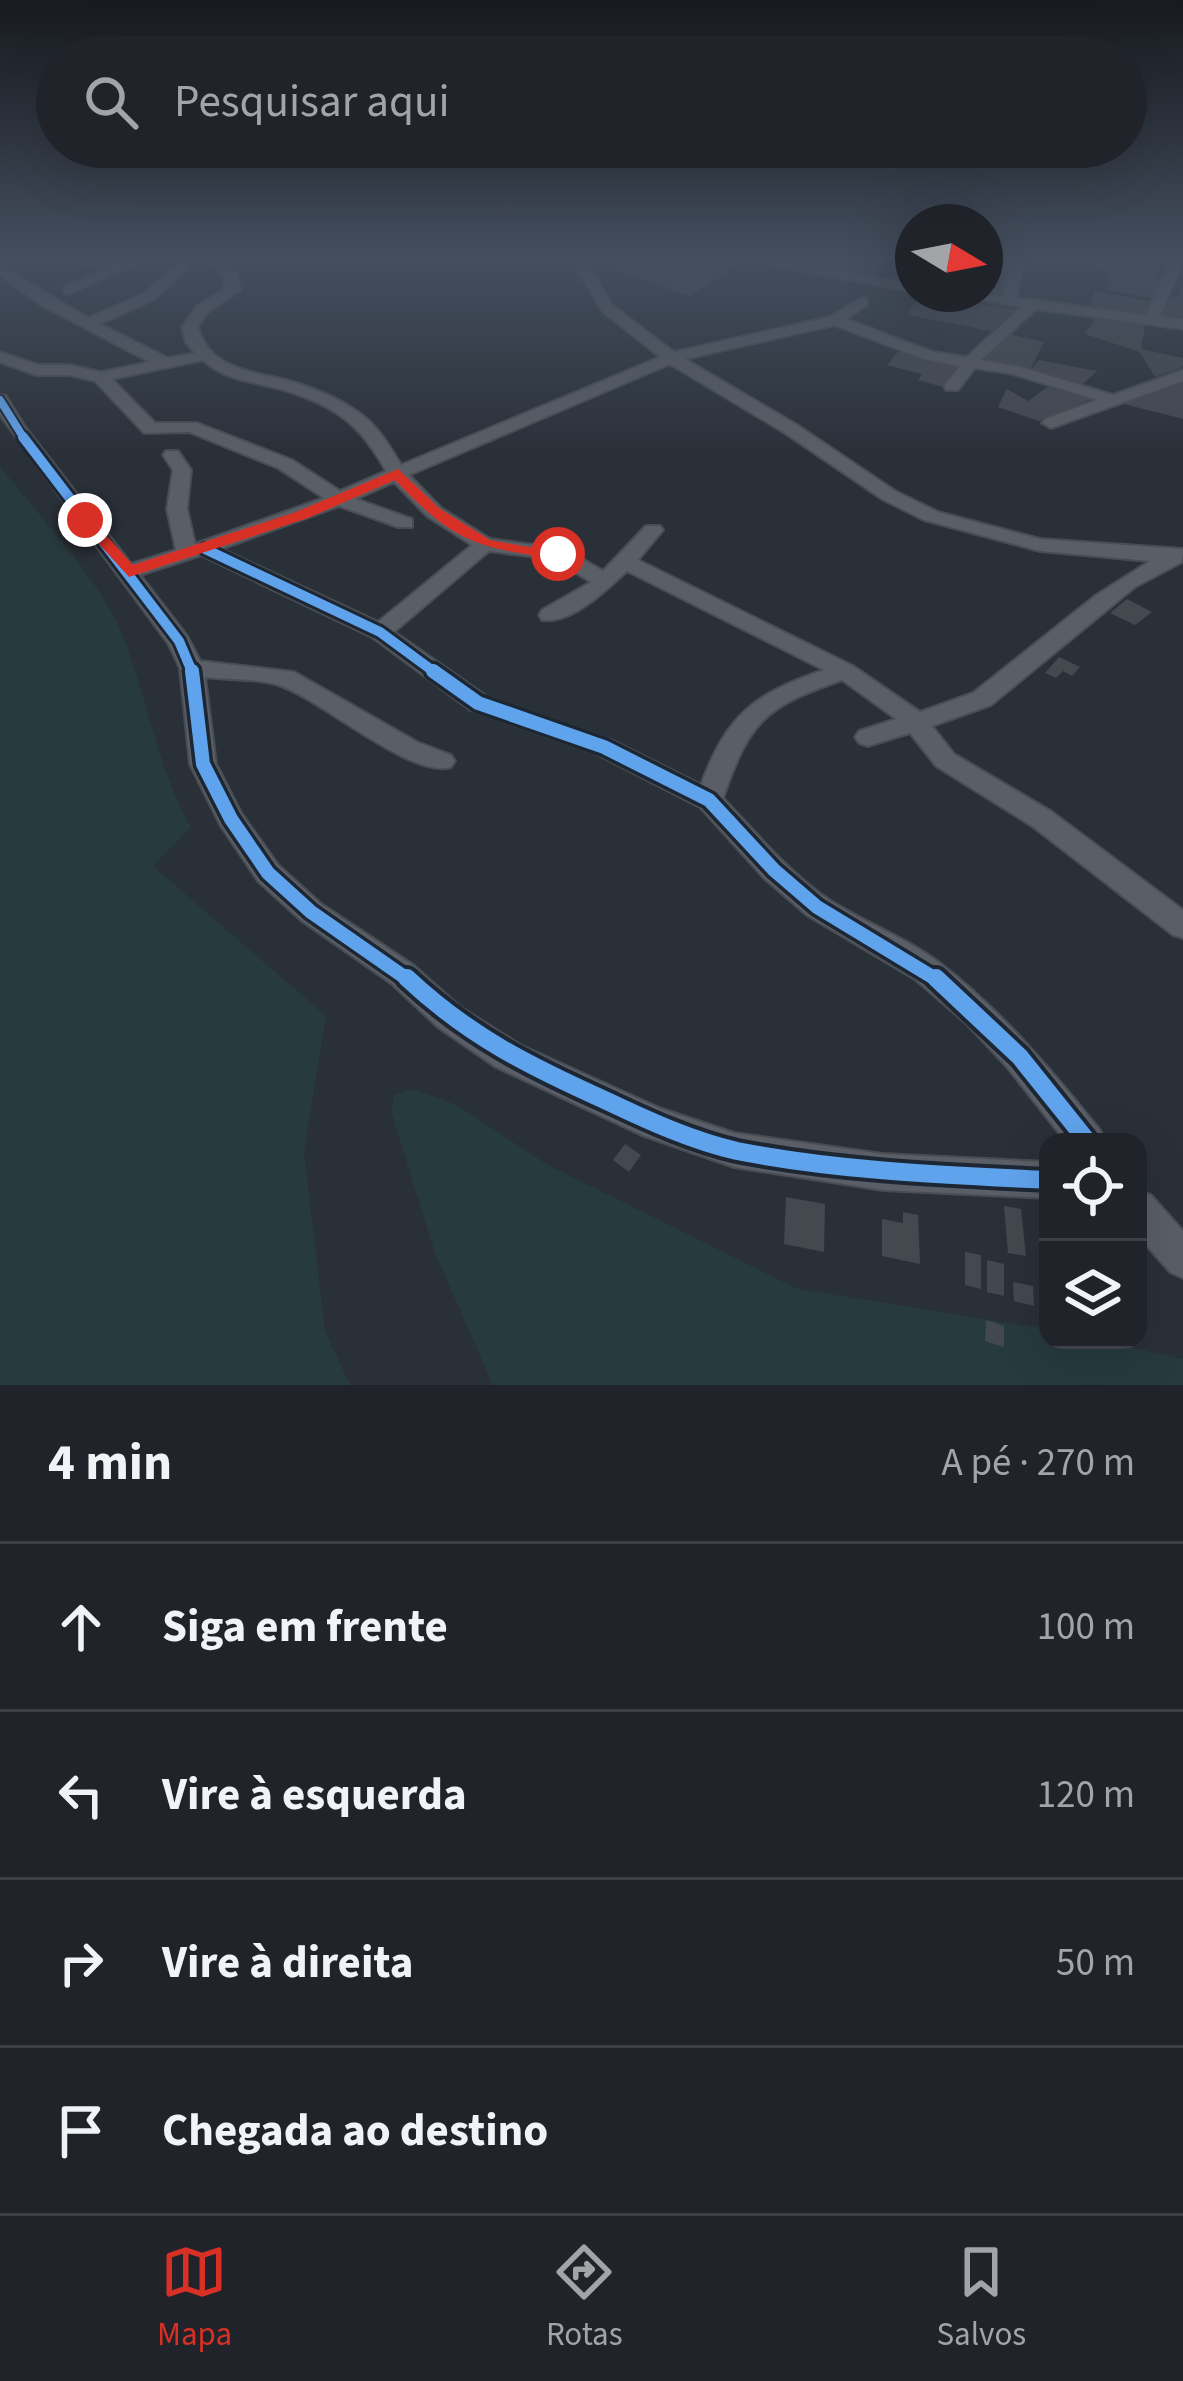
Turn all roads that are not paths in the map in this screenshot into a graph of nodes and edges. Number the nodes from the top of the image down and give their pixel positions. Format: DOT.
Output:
graph roads {
  1 [pos="87,325"];
  2 [pos="190,325"];
  3 [pos="631,325"];
  4 [pos="816,325"];
  5 [pos="848,325"];
  6 [pos="1011,325"];
  7 [pos="206,356"];
  8 [pos="0,357"];
  9 [pos="674,357"];
  10 [pos="971,362"];
  11 [pos="165,363"];
  12 [pos="1183,375"];
  13 [pos="101,377"];
  14 [pos="952,386"];
  15 [pos="0,400"];
  16 [pos="1113,400"];
  17 [pos="1052,423"];
  18 [pos="172,455"];
  19 [pos="398,474"];
  20 [pos="339,499"];
  21 [pos="405,523"];
  22 [pos="653,530"];
  23 [pos="485,544"];
  24 [pos="196,551"];
  25 [pos="1183,555"];
  26 [pos="625,562"];
  27 [pos="129,572"];
  28 [pos="606,582"];
  29 [pos="550,615"];
  30 [pos="380,632"];
  31 [pos="192,668"];
  32 [pos="845,670"];
  33 [pos="914,720"];
  34 [pos="868,737"];
  35 [pos="442,761"];
  36 [pos="709,800"];
  37 [pos="1183,926"];
  38 [pos="1081,1133"];
  39 [pos="1039,1180"];
  40 [pos="1147,1218"];
  41 [pos="1183,1258"];
  1 -- 11 [label="street"];
  2 -- 7 [label="street"];
  3 -- 9 [label="street"];
  4 -- 9 [label="street"];
  5 -- 10 [label="street"];
  6 -- 10 [label="street"];
  7 -- 11 [label="street"];
  7 -- 19 [label="street"];
  8 -- 13 [label="street"];
  9 -- 19 [label="street"];
  9 -- 25 [label="street"];
  10 -- 14 [label="street"];
  10 -- 16 [label="street"];
  11 -- 13 [label="street"];
  12 -- 16 [label="street"];
  13 -- 20 [label="street"];
  15 -- 27 [label="street"];
  16 -- 17 [label="street"];
  18 -- 24 [label="street"];
  19 -- 20 [label="street"];
  19 -- 23 [label="street"];
  20 -- 21 [label="street"];
  20 -- 24 [label="street"];
  22 -- 26 [label="street"];
  23 -- 28 [label="street"];
  23 -- 30 [label="street"];
  24 -- 27 [label="street"];
  24 -- 30 [label="street"];
  25 -- 33 [label="street"];
  26 -- 28 [label="street"];
  26 -- 32 [label="street"];
  27 -- 31 [label="street"];
  28 -- 29 [label="street"];
  30 -- 36 [label="street"];
  31 -- 35 [label="street"];
  31 -- 39 [label="street"];
  32 -- 33 [label="street"];
  32 -- 36 [label="street"];
  33 -- 34 [label="street"];
  33 -- 37 [label="street"];
  36 -- 38 [label="street"];
  40 -- 41 [label="street"];
}
